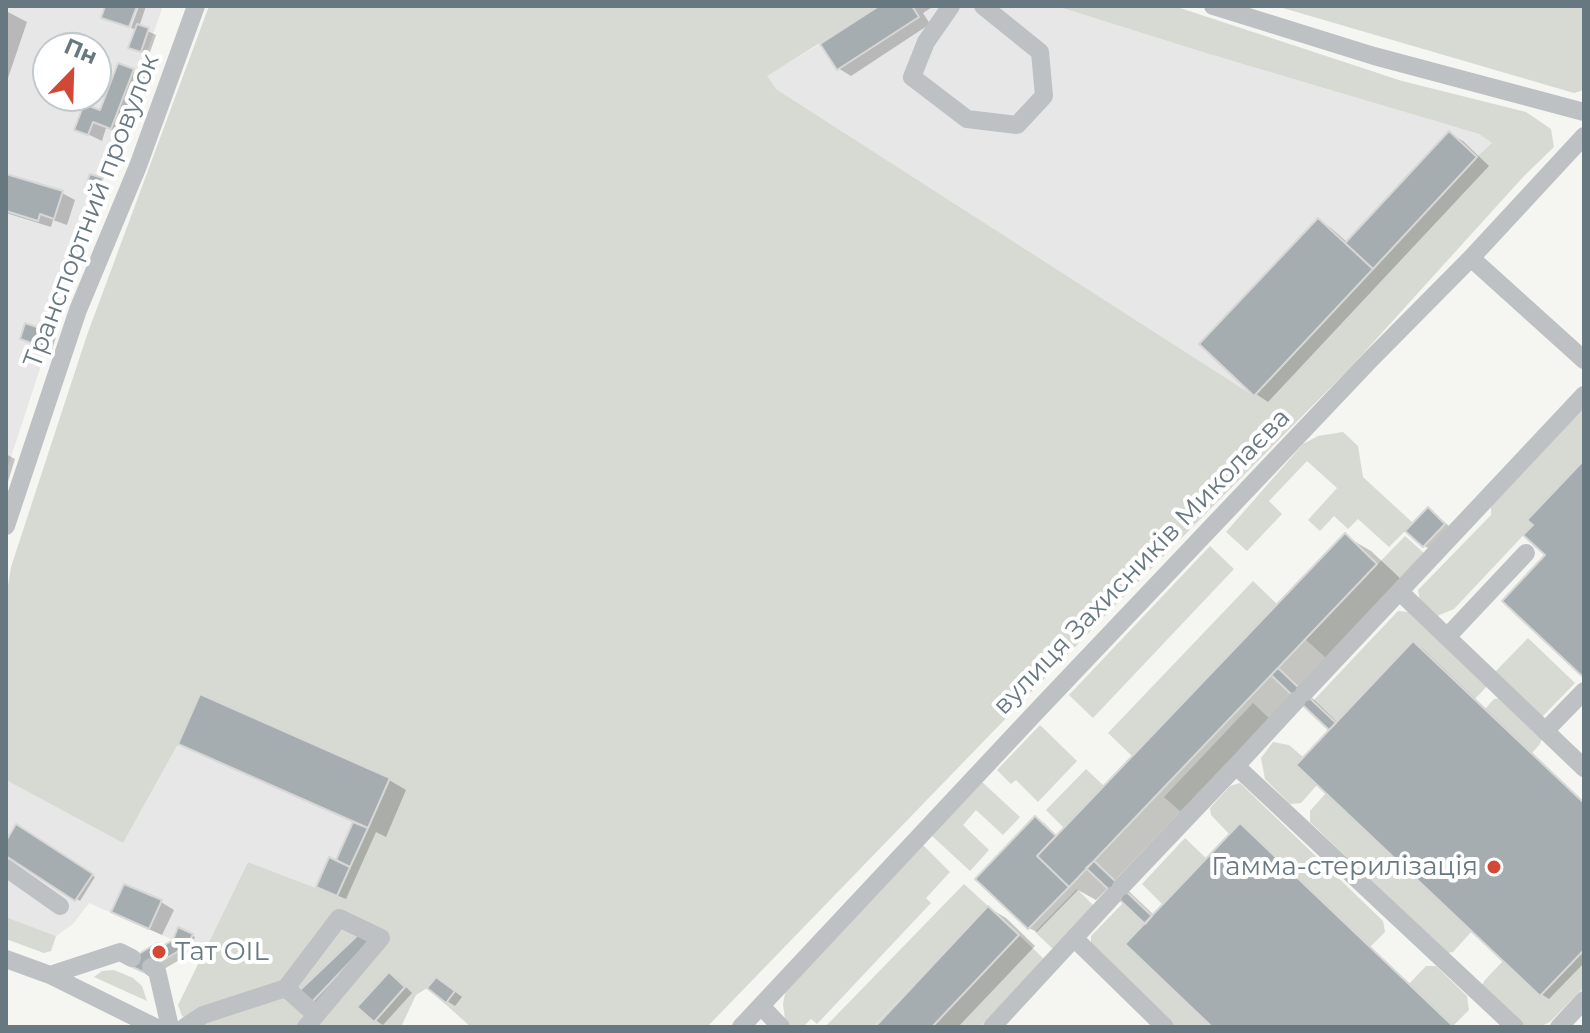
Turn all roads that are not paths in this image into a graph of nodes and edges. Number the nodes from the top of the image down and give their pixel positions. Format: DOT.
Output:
graph roads {
  1 [pos="196,6"];
  2 [pos="951,6"];
  3 [pos="983,6"];
  4 [pos="1213,6"];
  5 [pos="1584,112"];
  6 [pos="1584,136"];
  7 [pos="1471,258"];
  8 [pos="1584,360"];
  9 [pos="1584,395"];
  10 [pos="6,526"];
  11 [pos="1526,553"];
  12 [pos="1400,592"];
  13 [pos="1447,637"];
  14 [pos="1584,691"];
  15 [pos="1545,731"];
  16 [pos="1236,766"];
  17 [pos="1584,768"];
  18 [pos="6,868"];
  19 [pos="60,906"];
  20 [pos="1074,938"];
  21 [pos="132,958"];
  22 [pos="6,959"];
  23 [pos="151,967"];
  24 [pos="50,975"];
  25 [pos="286,988"];
  26 [pos="1584,1000"];
  27 [pos="761,1006"];
  28 [pos="311,1021"];
  29 [pos="155,1027"];
  30 [pos="170,1027"];
  31 [pos="185,1027"];
  32 [pos="741,1027"];
  33 [pos="781,1027"];
  34 [pos="992,1027"];
  35 [pos="1165,1027"];
  36 [pos="1515,1027"];
  37 [pos="1559,1027"];
  1 -- 10 [label="street, Транспортний провулок"];
  2 -- 3 [label="street"];
  4 -- 5 [label="street"];
  6 -- 7 [label="street, вулиця Захисників Миколаєва"];
  7 -- 8 [label="street"];
  7 -- 27 [label="street, вулиця Захисників Миколаєва"];
  9 -- 12 [label="street"];
  11 -- 13 [label="street"];
  12 -- 13 [label="street"];
  12 -- 16 [label="street"];
  13 -- 15 [label="street"];
  14 -- 15 [label="street"];
  15 -- 17 [label="street"];
  16 -- 20 [label="street"];
  16 -- 36 [label="street"];
  18 -- 19 [label="street"];
  20 -- 34 [label="street"];
  20 -- 35 [label="street"];
  21 -- 24 [label="street"];
  22 -- 24 [label="street"];
  23 -- 30 [label="street"];
  24 -- 29 [label="street"];
  25 -- 28 [label="street"];
  25 -- 28 [label="street"];
  25 -- 31 [label="street"];
  26 -- 37 [label="street"];
  27 -- 32 [label="street, вулиця Захисників Миколаєва"];
  27 -- 33 [label="street"];
}
